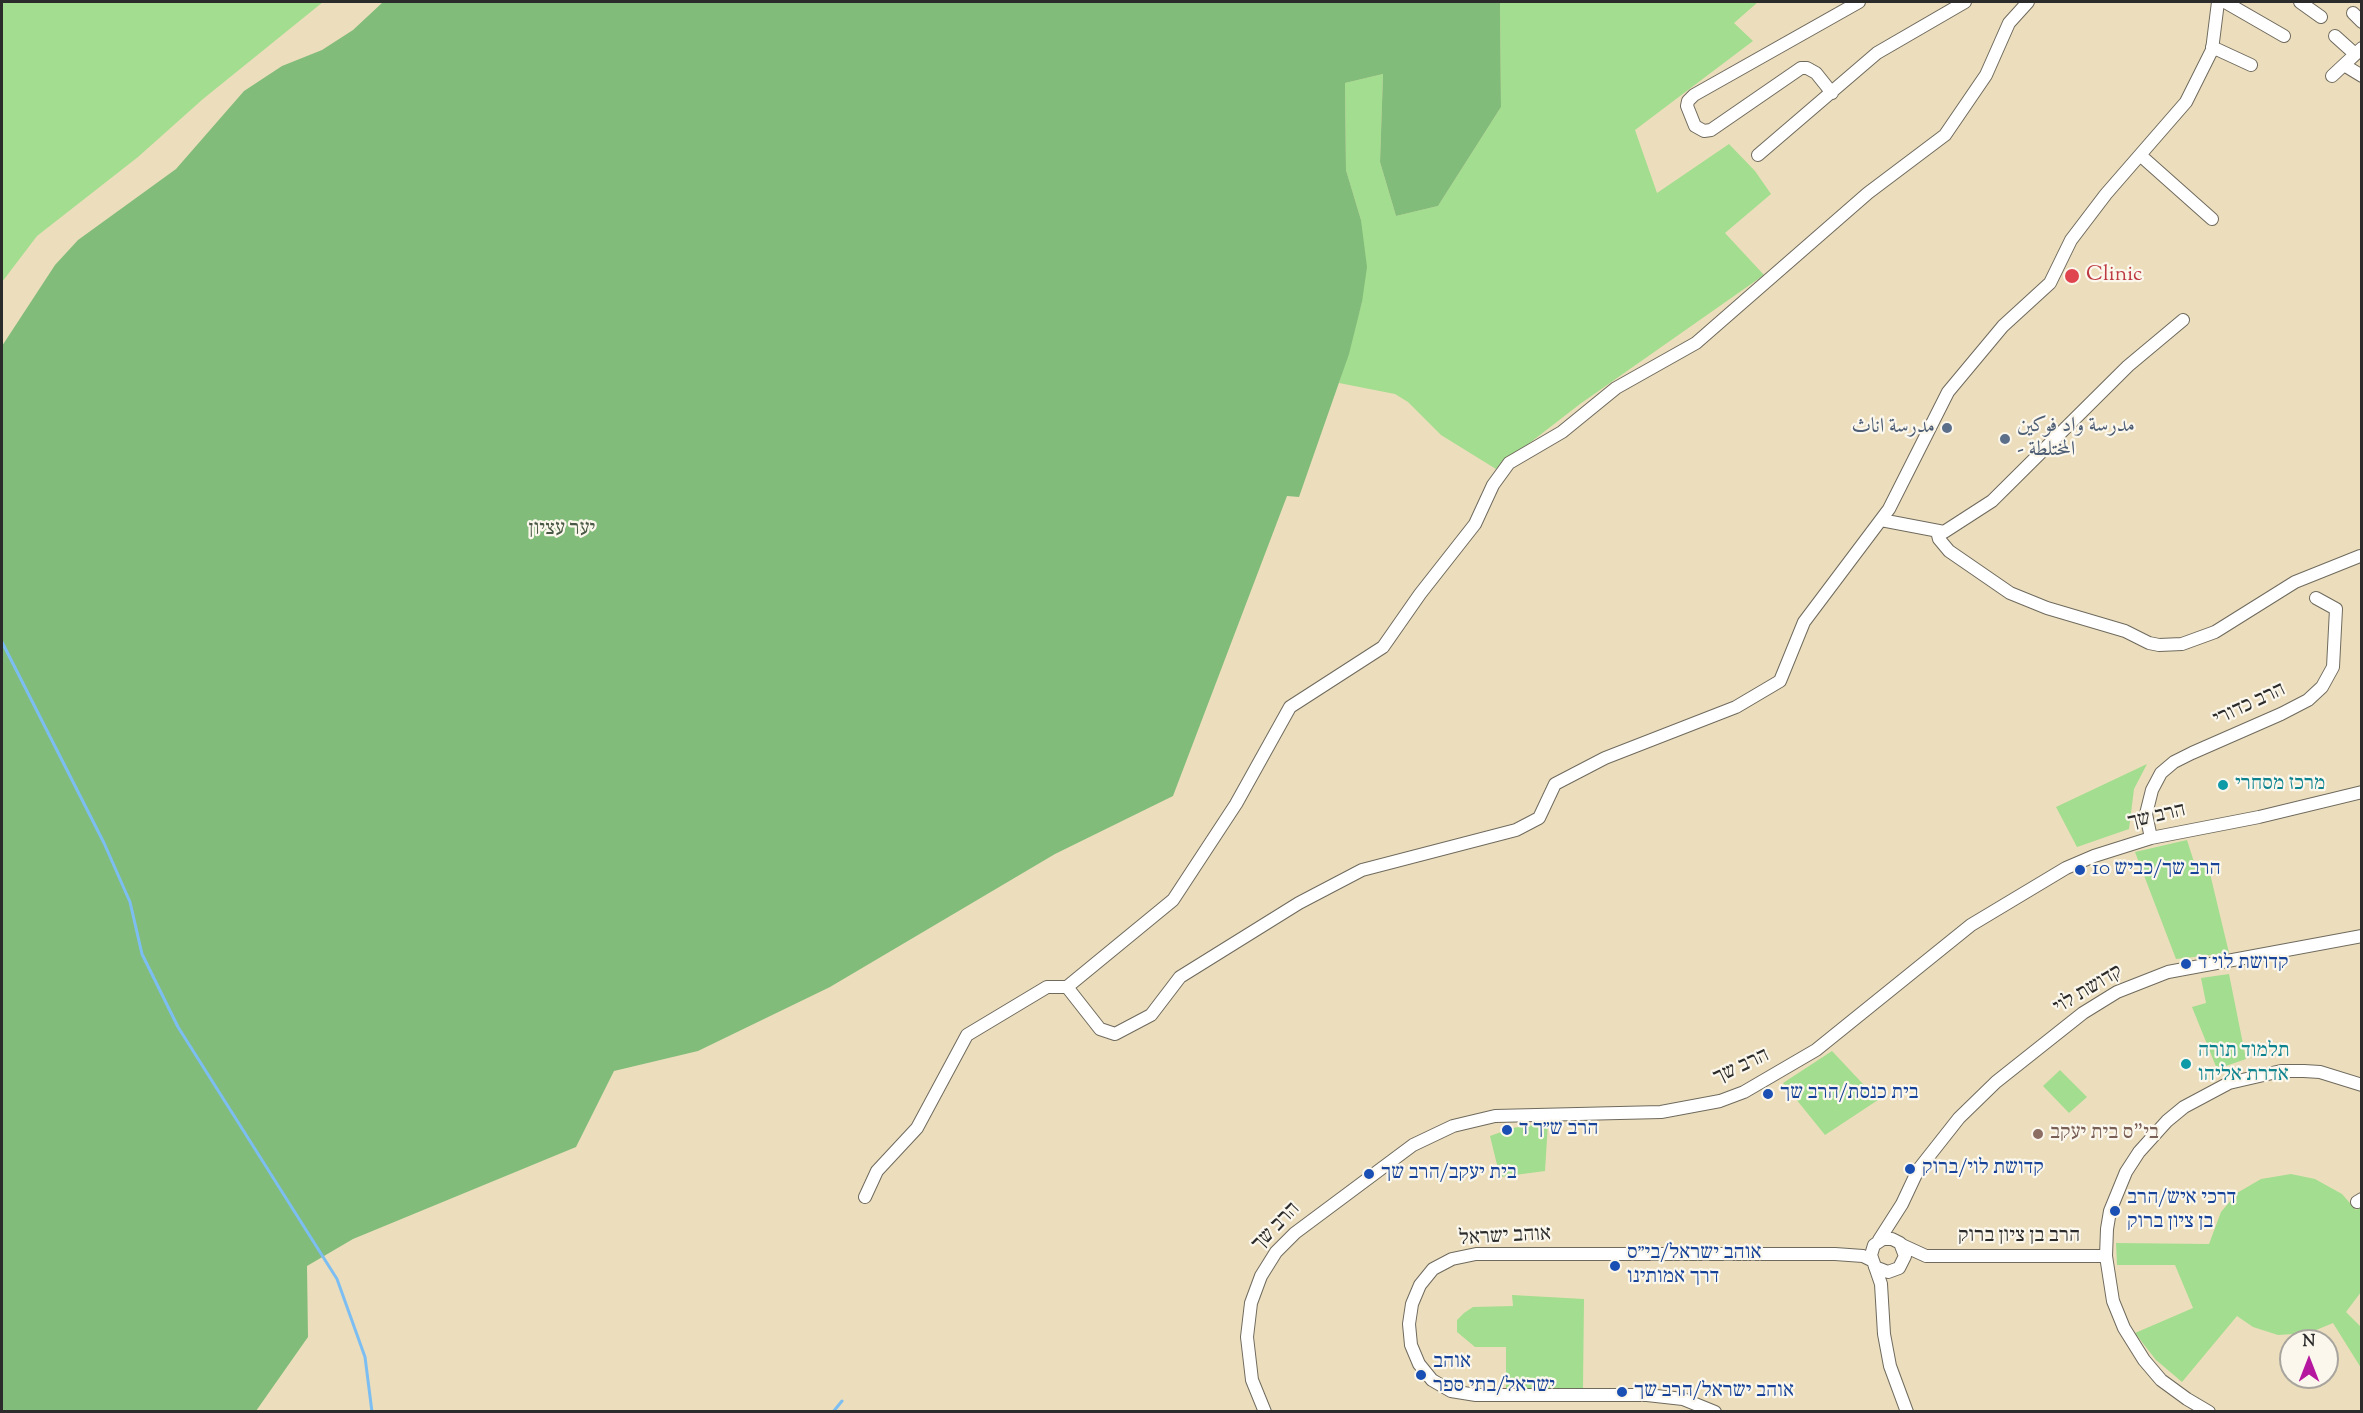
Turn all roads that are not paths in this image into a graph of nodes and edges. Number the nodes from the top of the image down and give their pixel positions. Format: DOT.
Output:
graph roads {
  1 [pos="1859,2"];
  2 [pos="1965,2"];
  3 [pos="2028,2"];
  4 [pos="2218,2"];
  5 [pos="2225,2"];
  6 [pos="2300,2"];
  7 [pos="2321,17"];
  8 [pos="2284,36"];
  9 [pos="2336,36"];
  10 [pos="2212,47"];
  11 [pos="2358,51"];
  12 [pos="2251,65"];
  13 [pos="2344,65"];
  14 [pos="2332,76"];
  15 [pos="2361,76"];
  16 [pos="1832,93"];
  17 [pos="1758,155"];
  18 [pos="2140,155"];
  19 [pos="2212,219"];
  20 [pos="2183,320"];
  21 [pos="1881,520"];
  22 [pos="1937,531"];
  23 [pos="2360,556"];
  24 [pos="2316,598"];
  25 [pos="2361,792"];
  26 [pos="2151,838"];
  27 [pos="2361,936"];
  28 [pos="1067,987"];
  29 [pos="2361,1085"];
  30 [pos="865,1197"];
  31 [pos="1905,1197"];
  32 [pos="1877,1243"];
  33 [pos="1901,1244"];
  34 [pos="1835,1254"];
  35 [pos="2106,1256"];
  36 [pos="1933,1257"];
  37 [pos="1873,1263"];
  38 [pos="1899,1268"];
  39 [pos="1883,1307"];
  40 [pos="1702,1408"];
  41 [pos="1264,1412"];
  42 [pos="1715,1412"];
  43 [pos="1907,1412"];
  44 [pos="2209,1412"];
  1 -- 16 [label="street"];
  2 -- 16 [label="street"];
  3 -- 28 [label="street"];
  4 -- 10 [label="street"];
  5 -- 8 [label="street"];
  6 -- 7 [label="street"];
  9 -- 11 [label="street"];
  10 -- 12 [label="street"];
  10 -- 18 [label="street"];
  11 -- 13 [label="street"];
  13 -- 14 [label="street"];
  13 -- 15 [label="street"];
  16 -- 17 [label="street"];
  18 -- 19 [label="street"];
  18 -- 21 [label="street"];
  20 -- 22 [label="street"];
  21 -- 22 [label="street"];
  21 -- 28 [label="street"];
  22 -- 23 [label="street"];
  24 -- 26 [label="street, הרב כדורי"];
  25 -- 26 [label="street, הרב שך"];
  26 -- 41 [label="street, הרב שך"];
  27 -- 31 [label="street, קדושת לוי"];
  28 -- 30 [label="street"];
  29 -- 35 [label="street"];
  31 -- 32 [label="street, קדושת לוי"];
  31 -- 33 [label="street, קדושת לוי"];
  32 -- 33 [label="street"];
  32 -- 34 [label="street, אוהב ישראל"];
  32 -- 37 [label="street"];
  33 -- 36 [label="street, הרב בן ציון ברוק"];
  33 -- 38 [label="street"];
  34 -- 37 [label="street, אוהב ישראל"];
  34 -- 40 [label="street, אוהב ישראל"];
  35 -- 36 [label="street, הרב בן ציון ברוק"];
  35 -- 44 [label="street"];
  36 -- 38 [label="street, הרב בן ציון ברוק"];
  37 -- 38 [label="street"];
  37 -- 39 [label="street"];
  38 -- 39 [label="street"];
  39 -- 43 [label="street"];
  40 -- 42 [label="street, אוהב ישראל"];
}
